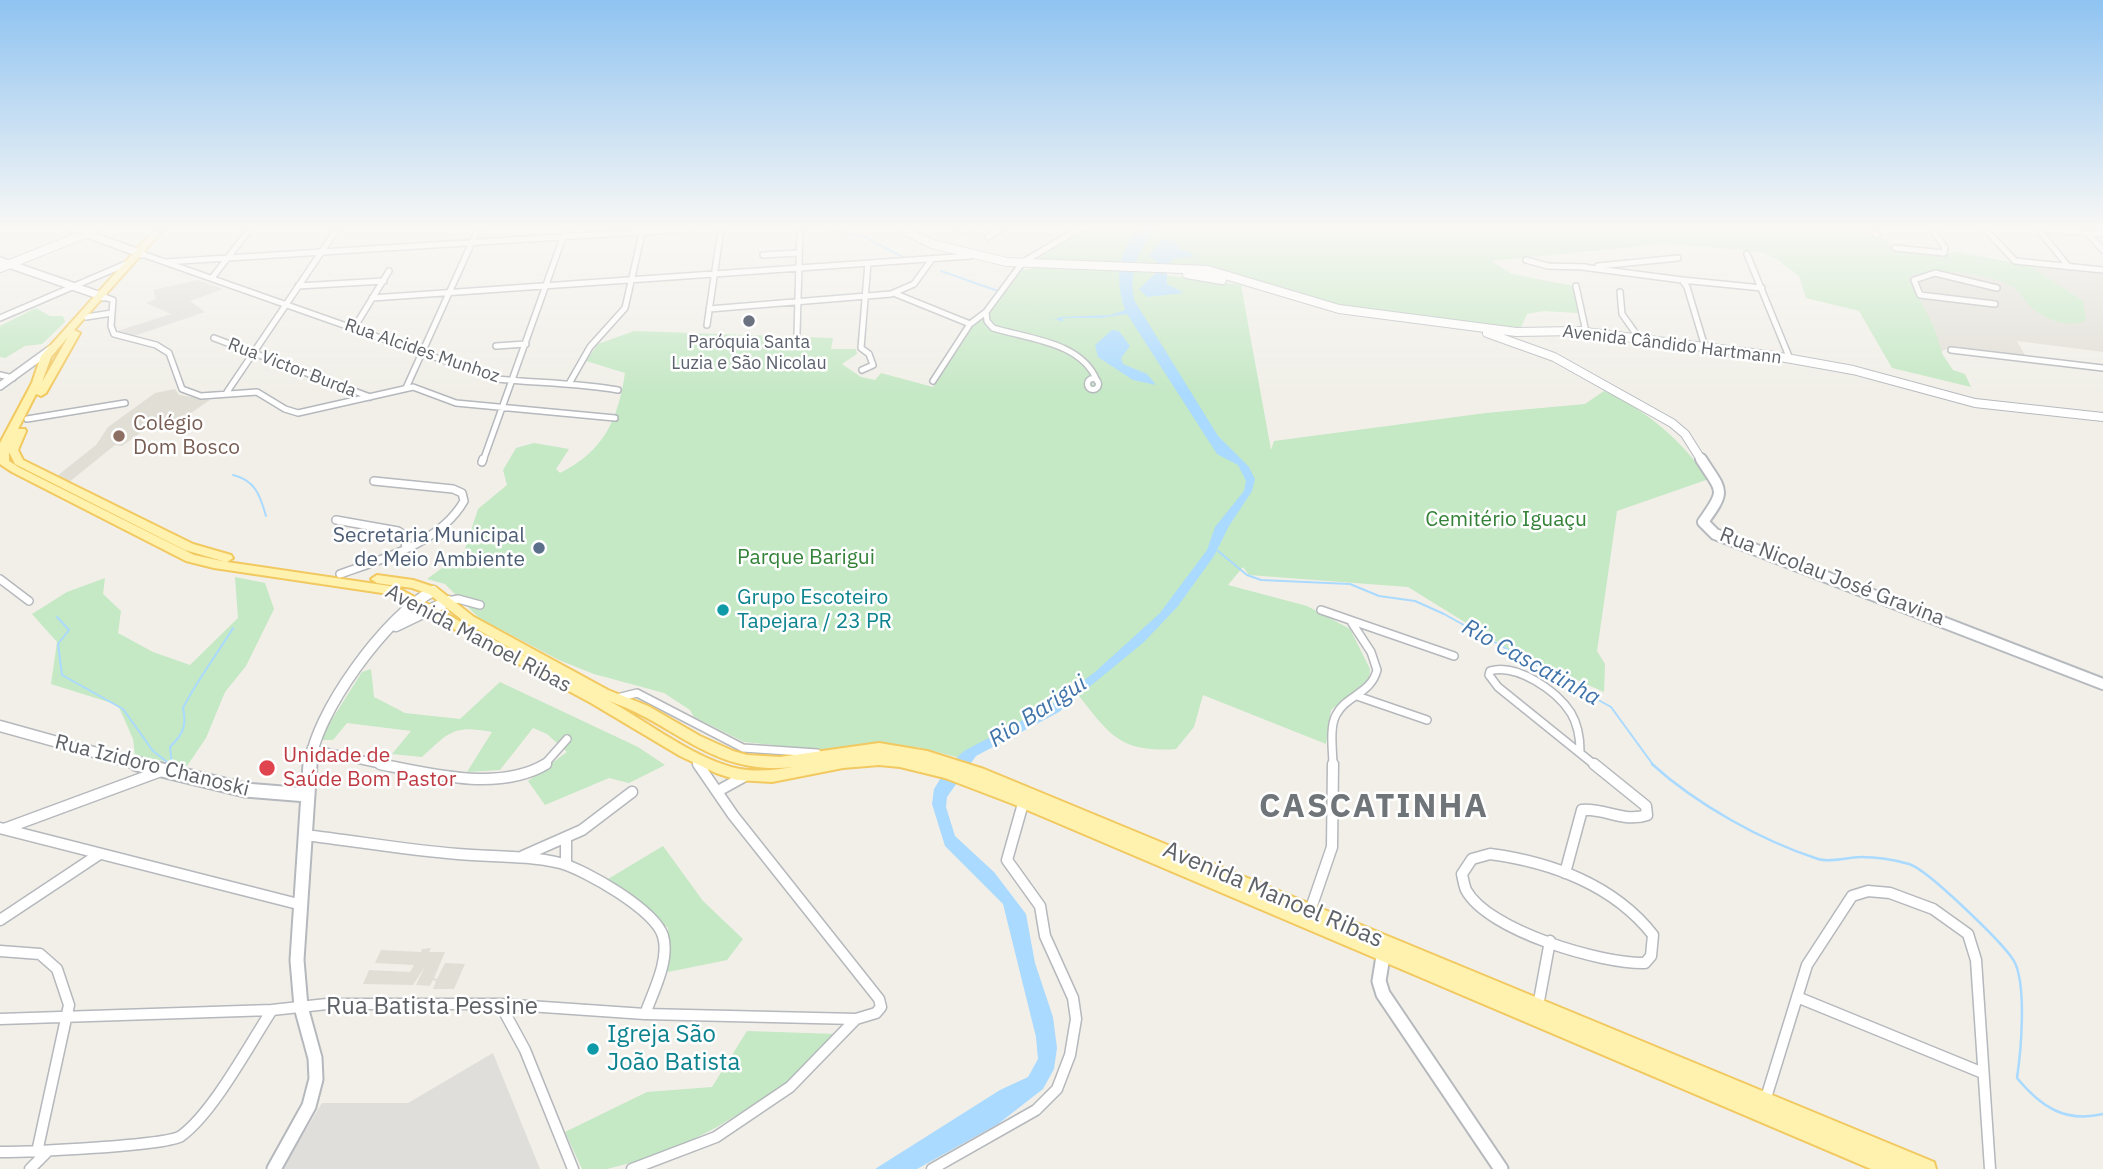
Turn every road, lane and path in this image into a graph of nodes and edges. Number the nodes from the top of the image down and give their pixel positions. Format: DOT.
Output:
graph roads {
  1 [pos="62,284"];
  2 [pos="79,284"];
  3 [pos="112,284"];
  4 [pos="113,284"];
  5 [pos="228,284"];
  6 [pos="340,284"];
  7 [pos="382,284"];
  8 [pos="453,284"];
  9 [pos="566,284"];
  10 [pos="629,284"];
  11 [pos="713,284"];
  12 [pos="797,284"];
  13 [pos="866,284"];
  14 [pos="914,284"];
  15 [pos="1007,284"];
  16 [pos="1247,284"];
  17 [pos="1685,284"];
  18 [pos="1718,284"];
  19 [pos="1760,284"];
  20 [pos="1915,284"];
  21 [pos="1979,284"];
  22 [pos="546,285"];
  23 [pos="298,286"];
  24 [pos="1576,286"];
  25 [pos="71,287"];
  26 [pos="1762,288"];
  27 [pos="1997,288"];
  28 [pos="450,291"];
  29 [pos="1620,292"];
  30 [pos="895,293"];
  31 [pos="101,297"];
  32 [pos="372,298"];
  33 [pos="865,299"];
  34 [pos="796,303"];
  35 [pos="286,304"];
  36 [pos="1996,304"];
  37 [pos="709,309"];
  38 [pos="986,312"];
  39 [pos="111,313"];
  40 [pos="86,317"];
  41 [pos="0,318"];
  42 [pos="1458,323"];
  43 [pos="970,324"];
  44 [pos="707,325"];
  45 [pos="354,328"];
  46 [pos="1586,332"];
  47 [pos="797,333"];
  48 [pos="214,338"];
  49 [pos="1639,338"];
  50 [pos="526,344"];
  51 [pos="496,346"];
  52 [pos="1705,347"];
  53 [pos="60,349"];
  54 [pos="1951,351"];
  55 [pos="422,352"];
  56 [pos="253,354"];
  57 [pos="1790,359"];
  58 [pos="44,362"];
  59 [pos="2103,368"];
  60 [pos="26,369"];
  61 [pos="862,370"];
  62 [pos="0,375"];
  63 [pos="13,378"];
  64 [pos="513,380"];
  65 [pos="933,380"];
  66 [pos="1097,381"];
  67 [pos="570,382"];
  68 [pos="0,386"];
  69 [pos="406,388"];
  70 [pos="618,390"];
  71 [pos="227,392"];
  72 [pos="370,397"];
  73 [pos="125,402"];
  74 [pos="503,407"];
  75 [pos="2103,416"];
  76 [pos="615,418"];
  77 [pos="27,419"];
  78 [pos="482,462"];
  79 [pos="374,481"];
  80 [pos="74,495"];
  81 [pos="335,520"];
  82 [pos="184,545"];
  83 [pos="165,546"];
  84 [pos="406,548"];
  85 [pos="340,573"];
  86 [pos="319,578"];
  87 [pos="0,579"];
  88 [pos="377,579"];
  89 [pos="355,583"];
  90 [pos="433,591"];
  91 [pos="29,601"];
  92 [pos="414,601"];
  93 [pos="448,601"];
  94 [pos="480,605"];
  95 [pos="430,610"];
  96 [pos="1321,610"];
  97 [pos="1352,623"];
  98 [pos="387,632"];
  99 [pos="1454,656"];
  100 [pos="2103,684"];
  101 [pos="1357,696"];
  102 [pos="603,697"];
  103 [pos="1426,720"];
  104 [pos="0,726"];
  105 [pos="566,739"];
  106 [pos="311,749"];
  107 [pos="1580,751"];
  108 [pos="689,752"];
  109 [pos="941,767"];
  110 [pos="164,770"];
  111 [pos="746,776"];
  112 [pos="968,777"];
  113 [pos="718,790"];
  114 [pos="632,792"];
  115 [pos="307,796"];
  116 [pos="1025,799"];
  117 [pos="2,829"];
  118 [pos="304,835"];
  119 [pos="566,841"];
  120 [pos="98,855"];
  121 [pos="520,857"];
  122 [pos="566,865"];
  123 [pos="1565,873"];
  124 [pos="298,904"];
  125 [pos="1310,911"];
  126 [pos="0,920"];
  127 [pos="1550,941"];
  128 [pos="1385,949"];
  129 [pos="0,951"];
  130 [pos="1797,997"];
  131 [pos="1496,1002"];
  132 [pos="500,1004"];
  133 [pos="1538,1006"];
  134 [pos="301,1007"];
  135 [pos="272,1010"];
  136 [pos="645,1014"];
  137 [pos="0,1019"];
  138 [pos="66,1019"];
  139 [pos="854,1022"];
  140 [pos="1554,1026"];
  141 [pos="1597,1031"];
  142 [pos="1983,1073"];
  143 [pos="1765,1101"];
  144 [pos="1737,1103"];
  145 [pos="1794,1114"];
  146 [pos="1776,1119"];
  147 [pos="0,1152"];
  148 [pos="42,1152"];
  149 [pos="1499,1168"];
  150 [pos="30,1169"];
  151 [pos="274,1169"];
  152 [pos="573,1169"];
  153 [pos="632,1169"];
  154 [pos="932,1169"];
  155 [pos="1894,1169"];
  156 [pos="1927,1169"];
  157 [pos="1990,1169"];
  1 -- 25 [label="street"];
  2 -- 25 [label="street"];
  3 -- 31 [label="main road, Avenida Manoel Ribas"];
  4 -- 31 [label="main road, Avenida Manoel Ribas"];
  5 -- 35 [label="street, Rua Alcides Munhoz"];
  6 -- 23 [label="street"];
  7 -- 32 [label="street"];
  8 -- 28 [label="street"];
  9 -- 22 [label="street"];
  10 -- 67 [label="street"];
  11 -- 37 [label="street"];
  12 -- 34 [label="street"];
  13 -- 33 [label="street"];
  14 -- 30 [label="street"];
  15 -- 38 [label="street"];
  16 -- 42 [label="main road, Avenida Cândido Hartmann"];
  17 -- 52 [label="street"];
  18 -- 26 [label="street"];
  19 -- 26 [label="street"];
  20 -- 36 [label="street"];
  21 -- 27 [label="street"];
  22 -- 28 [label="street"];
  22 -- 50 [label="street"];
  23 -- 35 [label="street"];
  24 -- 46 [label="street"];
  25 -- 31 [label="street"];
  25 -- 41 [label="street"];
  26 -- 57 [label="street"];
  28 -- 32 [label="street"];
  28 -- 55 [label="street"];
  29 -- 49 [label="street"];
  30 -- 33 [label="street"];
  30 -- 43 [label="street"];
  31 -- 39 [label="street"];
  31 -- 40 [label="main road, Avenida Manoel Ribas"];
  31 -- 53 [label="main road, Avenida Manoel Ribas"];
  32 -- 45 [label="street"];
  33 -- 34 [label="street"];
  33 -- 61 [label="street"];
  34 -- 37 [label="street"];
  34 -- 47 [label="street"];
  35 -- 45 [label="street, Rua Alcides Munhoz"];
  35 -- 56 [label="street"];
  37 -- 44 [label="street"];
  38 -- 43 [label="street"];
  38 -- 66 [label="street"];
  39 -- 40 [label="street"];
  39 -- 71 [label="street"];
  40 -- 53 [label="main road, Avenida Manoel Ribas"];
  42 -- 46 [label="main road, Avenida Cândido Hartmann"];
  42 -- 100 [label="main road, Rua Nicolau José Gravina"];
  43 -- 65 [label="street"];
  45 -- 55 [label="street, Rua Alcides Munhoz"];
  46 -- 49 [label="main road, Avenida Cândido Hartmann"];
  48 -- 56 [label="street, Rua Victor Burda"];
  49 -- 52 [label="main road, Avenida Cândido Hartmann"];
  50 -- 51 [label="street"];
  50 -- 64 [label="street"];
  52 -- 57 [label="main road, Avenida Cândido Hartmann"];
  53 -- 58 [label="main road"];
  53 -- 60 [label="street"];
  53 -- 77 [label="main road, Avenida Manoel Ribas"];
  54 -- 59 [label="street"];
  55 -- 64 [label="street, Rua Alcides Munhoz"];
  55 -- 69 [label="street"];
  56 -- 71 [label="street"];
  56 -- 72 [label="street, Rua Victor Burda"];
  57 -- 75 [label="main road, Avenida Cândido Hartmann"];
  58 -- 60 [label="street"];
  58 -- 80 [label="main road, Avenida Manoel Ribas"];
  60 -- 63 [label="street"];
  62 -- 63 [label="street"];
  63 -- 68 [label="street"];
  64 -- 67 [label="street, Rua Alcides Munhoz"];
  64 -- 74 [label="street"];
  67 -- 70 [label="street, Rua Alcides Munhoz"];
  69 -- 72 [label="street"];
  69 -- 74 [label="street"];
  71 -- 72 [label="street"];
  73 -- 77 [label="street"];
  74 -- 76 [label="street"];
  74 -- 78 [label="street"];
  77 -- 80 [label="main road, Avenida Manoel Ribas"];
  79 -- 84 [label="street"];
  80 -- 82 [label="main road, Avenida Manoel Ribas"];
  80 -- 83 [label="main road, Avenida Manoel Ribas"];
  81 -- 84 [label="street"];
  82 -- 83 [label="main road"];
  82 -- 85 [label="main road, Avenida Manoel Ribas"];
  83 -- 86 [label="main road, Avenida Manoel Ribas"];
  84 -- 85 [label="street"];
  85 -- 86 [label="main road"];
  85 -- 88 [label="main road, Avenida Manoel Ribas"];
  86 -- 89 [label="main road, Avenida Manoel Ribas"];
  87 -- 91 [label="street"];
  88 -- 89 [label="main road"];
  88 -- 90 [label="main road, Avenida Manoel Ribas"];
  89 -- 92 [label="main road, Avenida Manoel Ribas"];
  90 -- 92 [label="street"];
  90 -- 93 [label="main road, Avenida Manoel Ribas"];
  92 -- 95 [label="main road, Avenida Manoel Ribas"];
  92 -- 98 [label="street"];
  93 -- 94 [label="street"];
  93 -- 95 [label="street"];
  93 -- 102 [label="main road, Avenida Manoel Ribas"];
  95 -- 98 [label="street"];
  95 -- 102 [label="main road, Avenida Manoel Ribas"];
  96 -- 97 [label="street"];
  97 -- 99 [label="street"];
  97 -- 101 [label="street"];
  98 -- 106 [label="street"];
  101 -- 103 [label="street"];
  101 -- 125 [label="street"];
  102 -- 108 [label="main road, Avenida Manoel Ribas"];
  102 -- 109 [label="main road, Avenida Manoel Ribas"];
  104 -- 110 [label="street, Rua Izidoro Chanoski"];
  105 -- 106 [label="street"];
  106 -- 115 [label="street"];
  107 -- 107 [label="street"];
  107 -- 123 [label="street"];
  108 -- 111 [label="main road, Avenida Manoel Ribas"];
  108 -- 113 [label="street"];
  109 -- 111 [label="main road, Avenida Manoel Ribas"];
  109 -- 112 [label="main road, Avenida Manoel Ribas"];
  110 -- 115 [label="street, Rua Izidoro Chanoski"];
  110 -- 117 [label="street"];
  111 -- 113 [label="street"];
  112 -- 116 [label="main road, Avenida Manoel Ribas"];
  113 -- 139 [label="street"];
  114 -- 119 [label="street"];
  115 -- 118 [label="street"];
  116 -- 125 [label="main road, Avenida Manoel Ribas"];
  116 -- 128 [label="main road, Avenida Manoel Ribas"];
  116 -- 154 [label="street"];
  117 -- 120 [label="street"];
  118 -- 121 [label="street"];
  118 -- 124 [label="street"];
  119 -- 121 [label="street"];
  119 -- 122 [label="street"];
  120 -- 124 [label="street"];
  120 -- 126 [label="street"];
  121 -- 122 [label="street"];
  122 -- 136 [label="street"];
  123 -- 127 [label="street"];
  123 -- 127 [label="street"];
  124 -- 134 [label="street"];
  125 -- 128 [label="main road, Avenida Manoel Ribas"];
  127 -- 133 [label="street"];
  128 -- 131 [label="main road, Avenida Manoel Ribas"];
  128 -- 133 [label="main road, Avenida Manoel Ribas"];
  128 -- 149 [label="street"];
  129 -- 138 [label="street"];
  130 -- 142 [label="street"];
  130 -- 142 [label="street"];
  130 -- 143 [label="street"];
  131 -- 133 [label="main road"];
  131 -- 140 [label="main road, Avenida Manoel Ribas"];
  132 -- 134 [label="street, Rua Batista Pessine"];
  132 -- 136 [label="street, Rua Batista Pessine"];
  132 -- 152 [label="street"];
  133 -- 141 [label="main road, Avenida Manoel Ribas"];
  134 -- 135 [label="street, Rua Batista Pessine"];
  134 -- 151 [label="street"];
  135 -- 138 [label="street, Rua Batista Pessine"];
  135 -- 148 [label="street"];
  136 -- 139 [label="street, Rua Batista Pessine"];
  137 -- 138 [label="street, Rua Batista Pessine"];
  138 -- 148 [label="street"];
  139 -- 153 [label="street"];
  140 -- 141 [label="main road"];
  140 -- 144 [label="main road, Avenida Manoel Ribas"];
  141 -- 143 [label="main road, Avenida Manoel Ribas"];
  142 -- 157 [label="street"];
  143 -- 144 [label="main road"];
  143 -- 145 [label="main road, Avenida Manoel Ribas"];
  144 -- 146 [label="main road, Avenida Manoel Ribas"];
  145 -- 146 [label="main road"];
  145 -- 156 [label="main road, Avenida Manoel Ribas"];
  146 -- 155 [label="main road, Avenida Manoel Ribas"];
  147 -- 148 [label="street"];
  148 -- 150 [label="street"];
}
